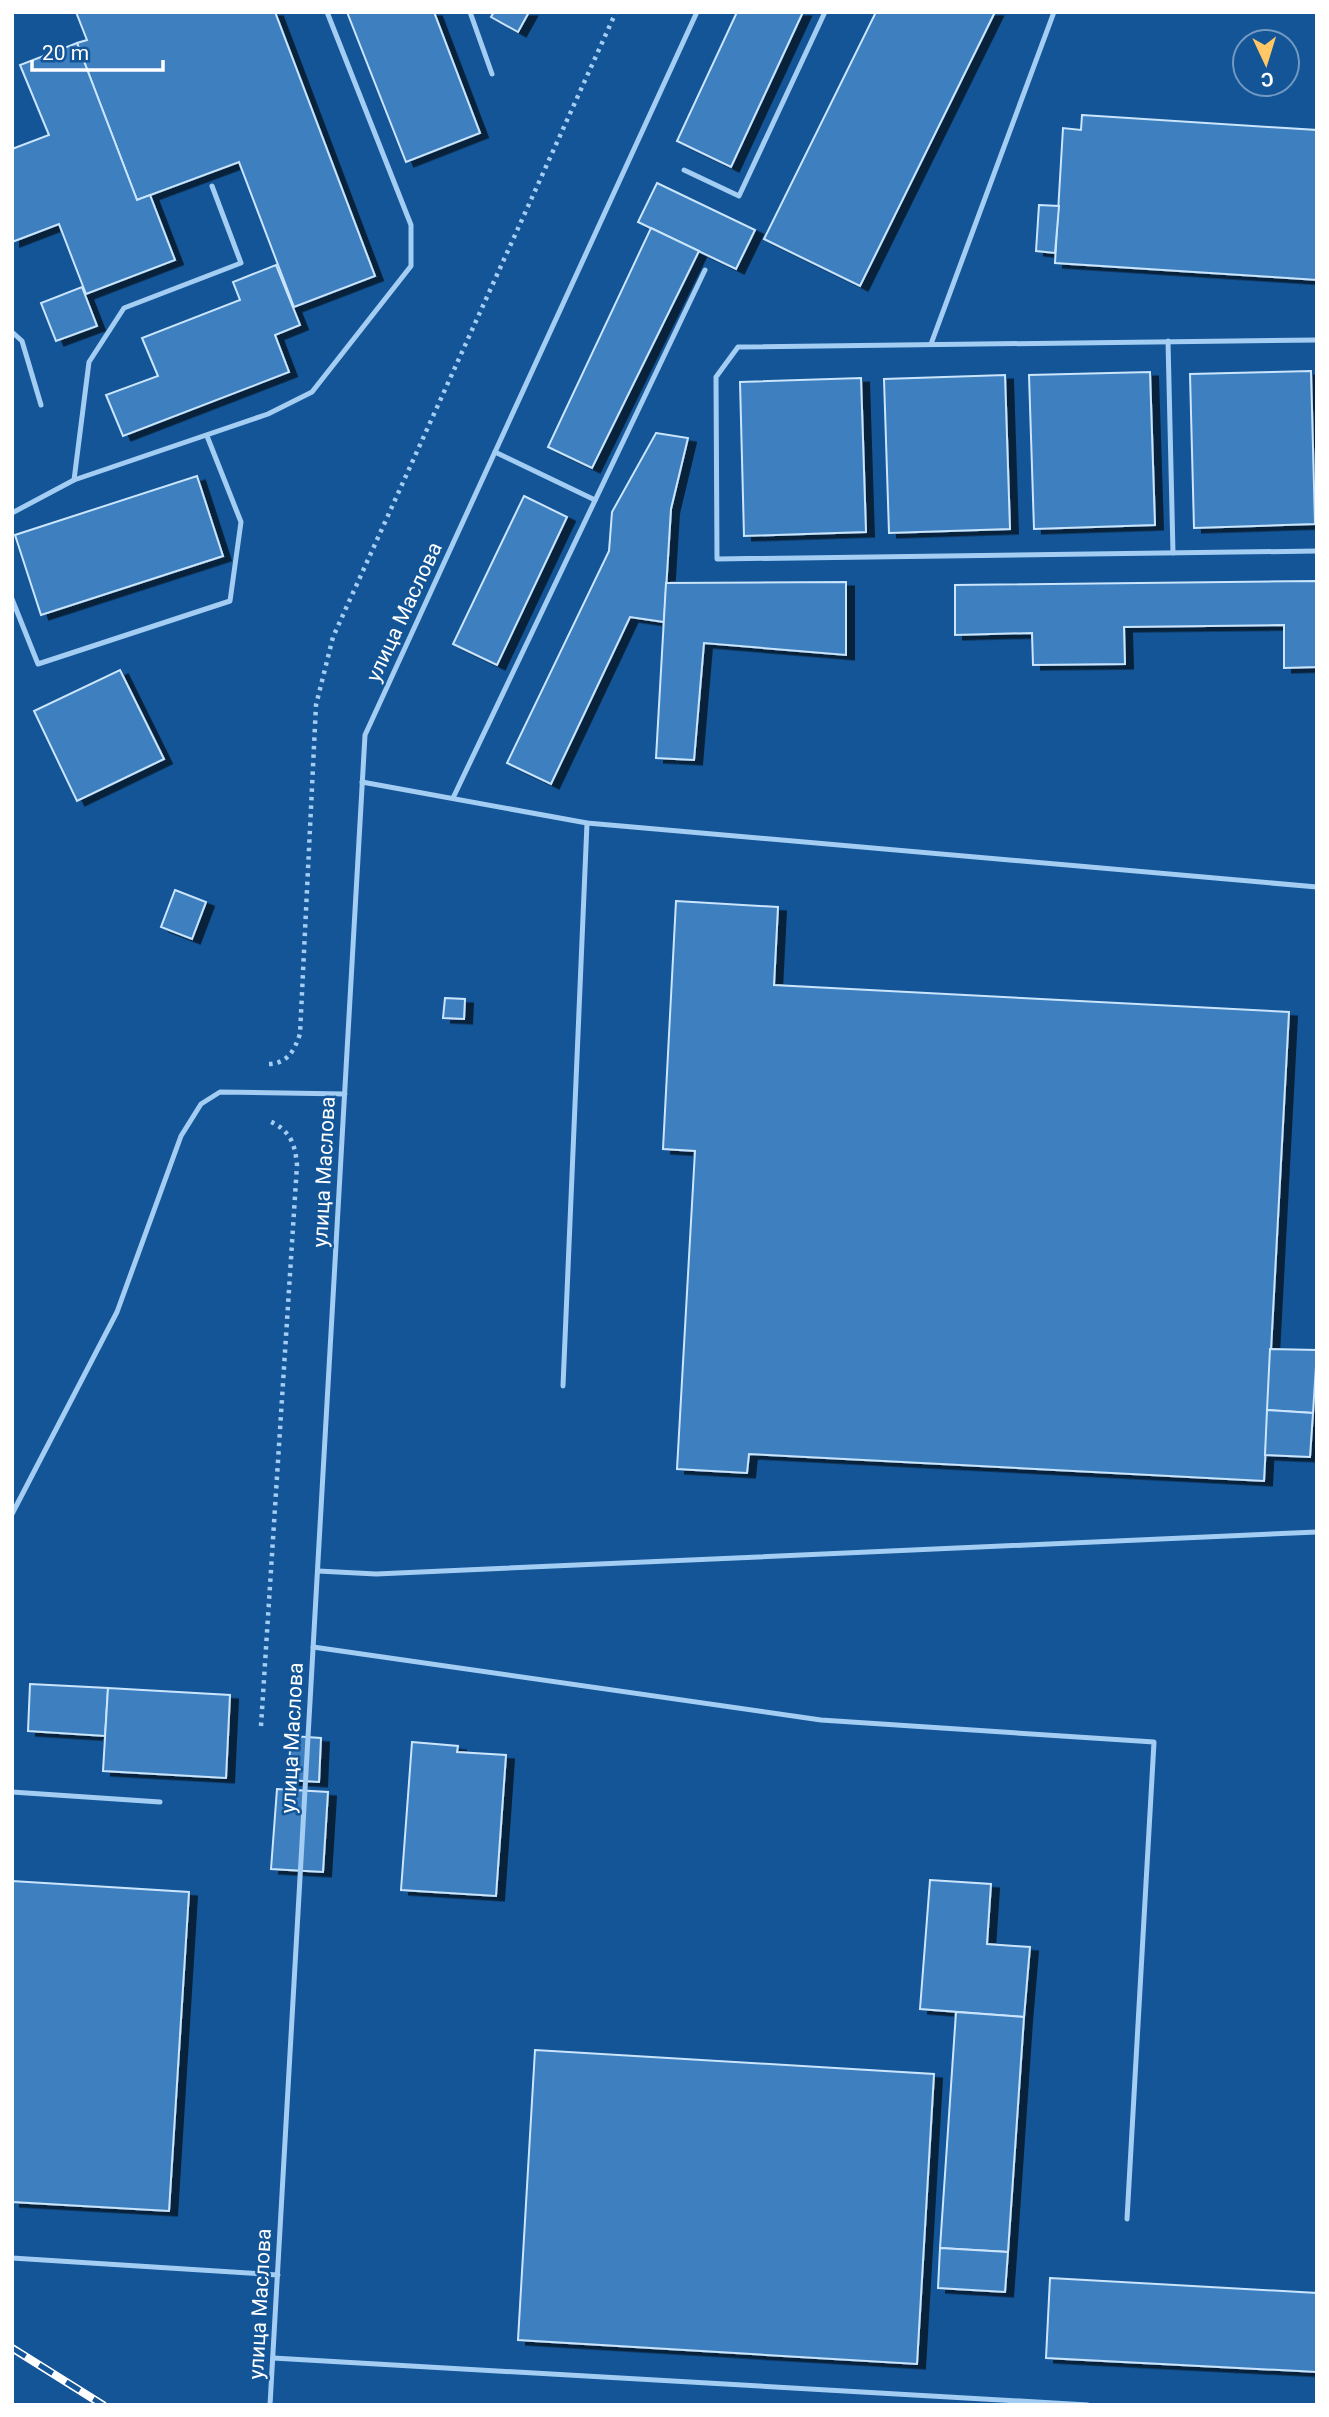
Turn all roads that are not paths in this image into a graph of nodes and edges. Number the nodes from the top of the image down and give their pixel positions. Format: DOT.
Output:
graph roads {
  1 [pos="327,12"];
  2 [pos="470,12"];
  3 [pos="698,12"];
  4 [pos="825,12"];
  5 [pos="1054,12"];
  6 [pos="492,74"];
  7 [pos="684,170"];
  8 [pos="212,186"];
  9 [pos="705,270"];
  10 [pos="12,332"];
  11 [pos="1317,340"];
  12 [pos="1168,341"];
  13 [pos="931,344"];
  14 [pos="41,405"];
  15 [pos="206,436"];
  16 [pos="495,452"];
  17 [pos="74,480"];
  18 [pos="595,500"];
  19 [pos="12,513"];
  20 [pos="1317,551"];
  21 [pos="1173,553"];
  22 [pos="12,599"];
  23 [pos="362,782"];
  24 [pos="453,799"];
  25 [pos="587,823"];
  26 [pos="1317,887"];
  27 [pos="345,1094"];
  28 [pos="563,1387"];
  29 [pos="12,1514"];
  30 [pos="1317,1532"];
  31 [pos="318,1571"];
  32 [pos="313,1647"];
  33 [pos="12,1792"];
  34 [pos="160,1802"];
  35 [pos="1127,2219"];
  36 [pos="12,2258"];
  37 [pos="278,2275"];
  38 [pos="273,2358"];
  39 [pos="271,2405"];
  40 [pos="1088,2405"];
  1 -- 15 [label="lane"];
  2 -- 6 [label="lane"];
  3 -- 16 [label="lane, улица Маслова"];
  4 -- 7 [label="lane"];
  5 -- 13 [label="lane"];
  8 -- 17 [label="lane"];
  9 -- 18 [label="lane"];
  10 -- 14 [label="lane"];
  11 -- 12 [label="lane"];
  12 -- 13 [label="lane"];
  12 -- 21 [label="lane"];
  13 -- 21 [label="lane"];
  15 -- 17 [label="lane"];
  15 -- 22 [label="lane"];
  16 -- 18 [label="lane"];
  16 -- 23 [label="lane, улица Маслова"];
  17 -- 19 [label="lane"];
  18 -- 24 [label="lane"];
  20 -- 21 [label="lane"];
  23 -- 24 [label="lane"];
  23 -- 27 [label="lane, улица Маслова"];
  24 -- 25 [label="lane"];
  25 -- 26 [label="lane"];
  25 -- 28 [label="lane"];
  27 -- 29 [label="lane"];
  27 -- 31 [label="lane, улица Маслова"];
  30 -- 31 [label="lane"];
  31 -- 32 [label="lane, улица Маслова"];
  32 -- 35 [label="lane"];
  32 -- 37 [label="lane, улица Маслова"];
  33 -- 34 [label="lane"];
  36 -- 37 [label="lane"];
  37 -- 38 [label="lane, улица Маслова"];
  38 -- 39 [label="lane, улица Маслова"];
  38 -- 40 [label="lane"];
}
